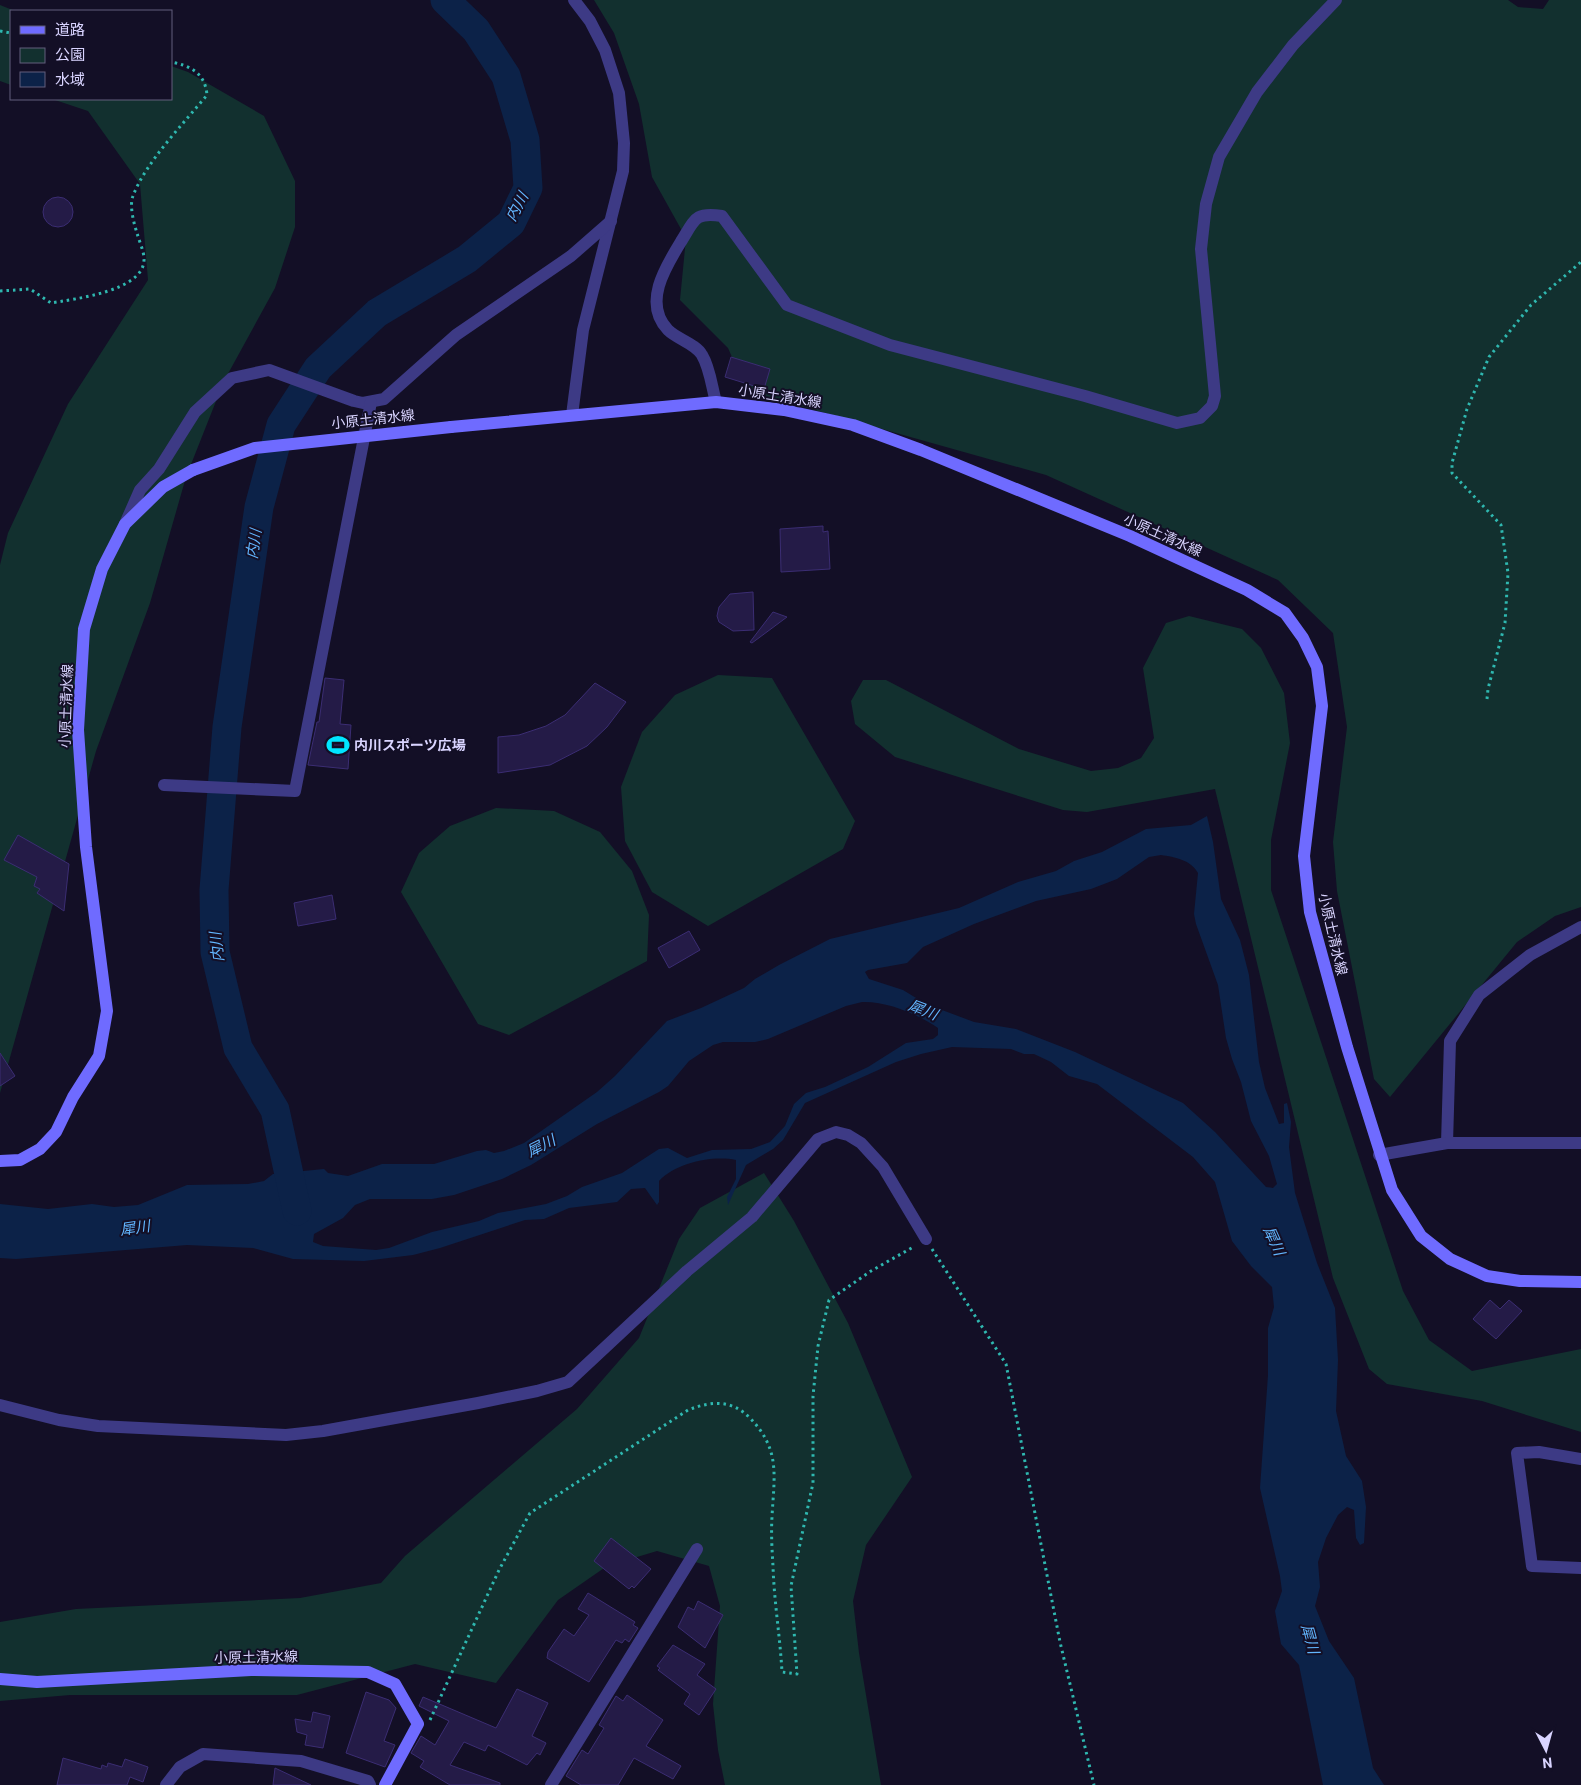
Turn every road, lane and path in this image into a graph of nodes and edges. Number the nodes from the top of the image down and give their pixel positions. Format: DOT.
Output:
graph roads {
  1 [pos="574,0"];
  2 [pos="1336,0"];
  3 [pos="172,62"];
  4 [pos="611,221"];
  5 [pos="1581,262"];
  6 [pos="0,291"];
  7 [pos="371,402"];
  8 [pos="716,402"];
  9 [pos="572,415"];
  10 [pos="125,524"];
  11 [pos="1487,699"];
  12 [pos="164,785"];
  13 [pos="1581,927"];
  14 [pos="1447,1143"];
  15 [pos="1581,1143"];
  16 [pos="1379,1155"];
  17 [pos="0,1161"];
  18 [pos="926,1239"];
  19 [pos="1581,1282"];
  20 [pos="0,1405"];
  21 [pos="1581,1459"];
  22 [pos="697,1548"];
  23 [pos="1581,1568"];
  24 [pos="0,1679"];
  25 [pos="418,1724"];
  26 [pos="166,1785"];
  27 [pos="370,1785"];
  28 [pos="385,1785"];
  29 [pos="551,1785"];
  30 [pos="1094,1785"];
  1 -- 4 [label="street"];
  2 -- 8 [label="street"];
  3 -- 6 [label="path"];
  4 -- 7 [label="street"];
  4 -- 9 [label="street"];
  5 -- 11 [label="path"];
  7 -- 10 [label="street"];
  7 -- 12 [label="street"];
  8 -- 9 [label="main road, 小原土清水線"];
  8 -- 16 [label="main road, 小原土清水線"];
  9 -- 10 [label="main road, 小原土清水線, bridge"];
  10 -- 17 [label="main road, 小原土清水線"];
  13 -- 14 [label="street"];
  14 -- 15 [label="street"];
  14 -- 16 [label="street"];
  16 -- 19 [label="main road, 小原土清水線"];
  18 -- 20 [label="street"];
  18 -- 25 [label="path"];
  18 -- 30 [label="path"];
  21 -- 23 [label="street"];
  22 -- 29 [label="street"];
  24 -- 25 [label="main road, 小原土清水線"];
  25 -- 28 [label="main road"];
  26 -- 27 [label="street"];
}
